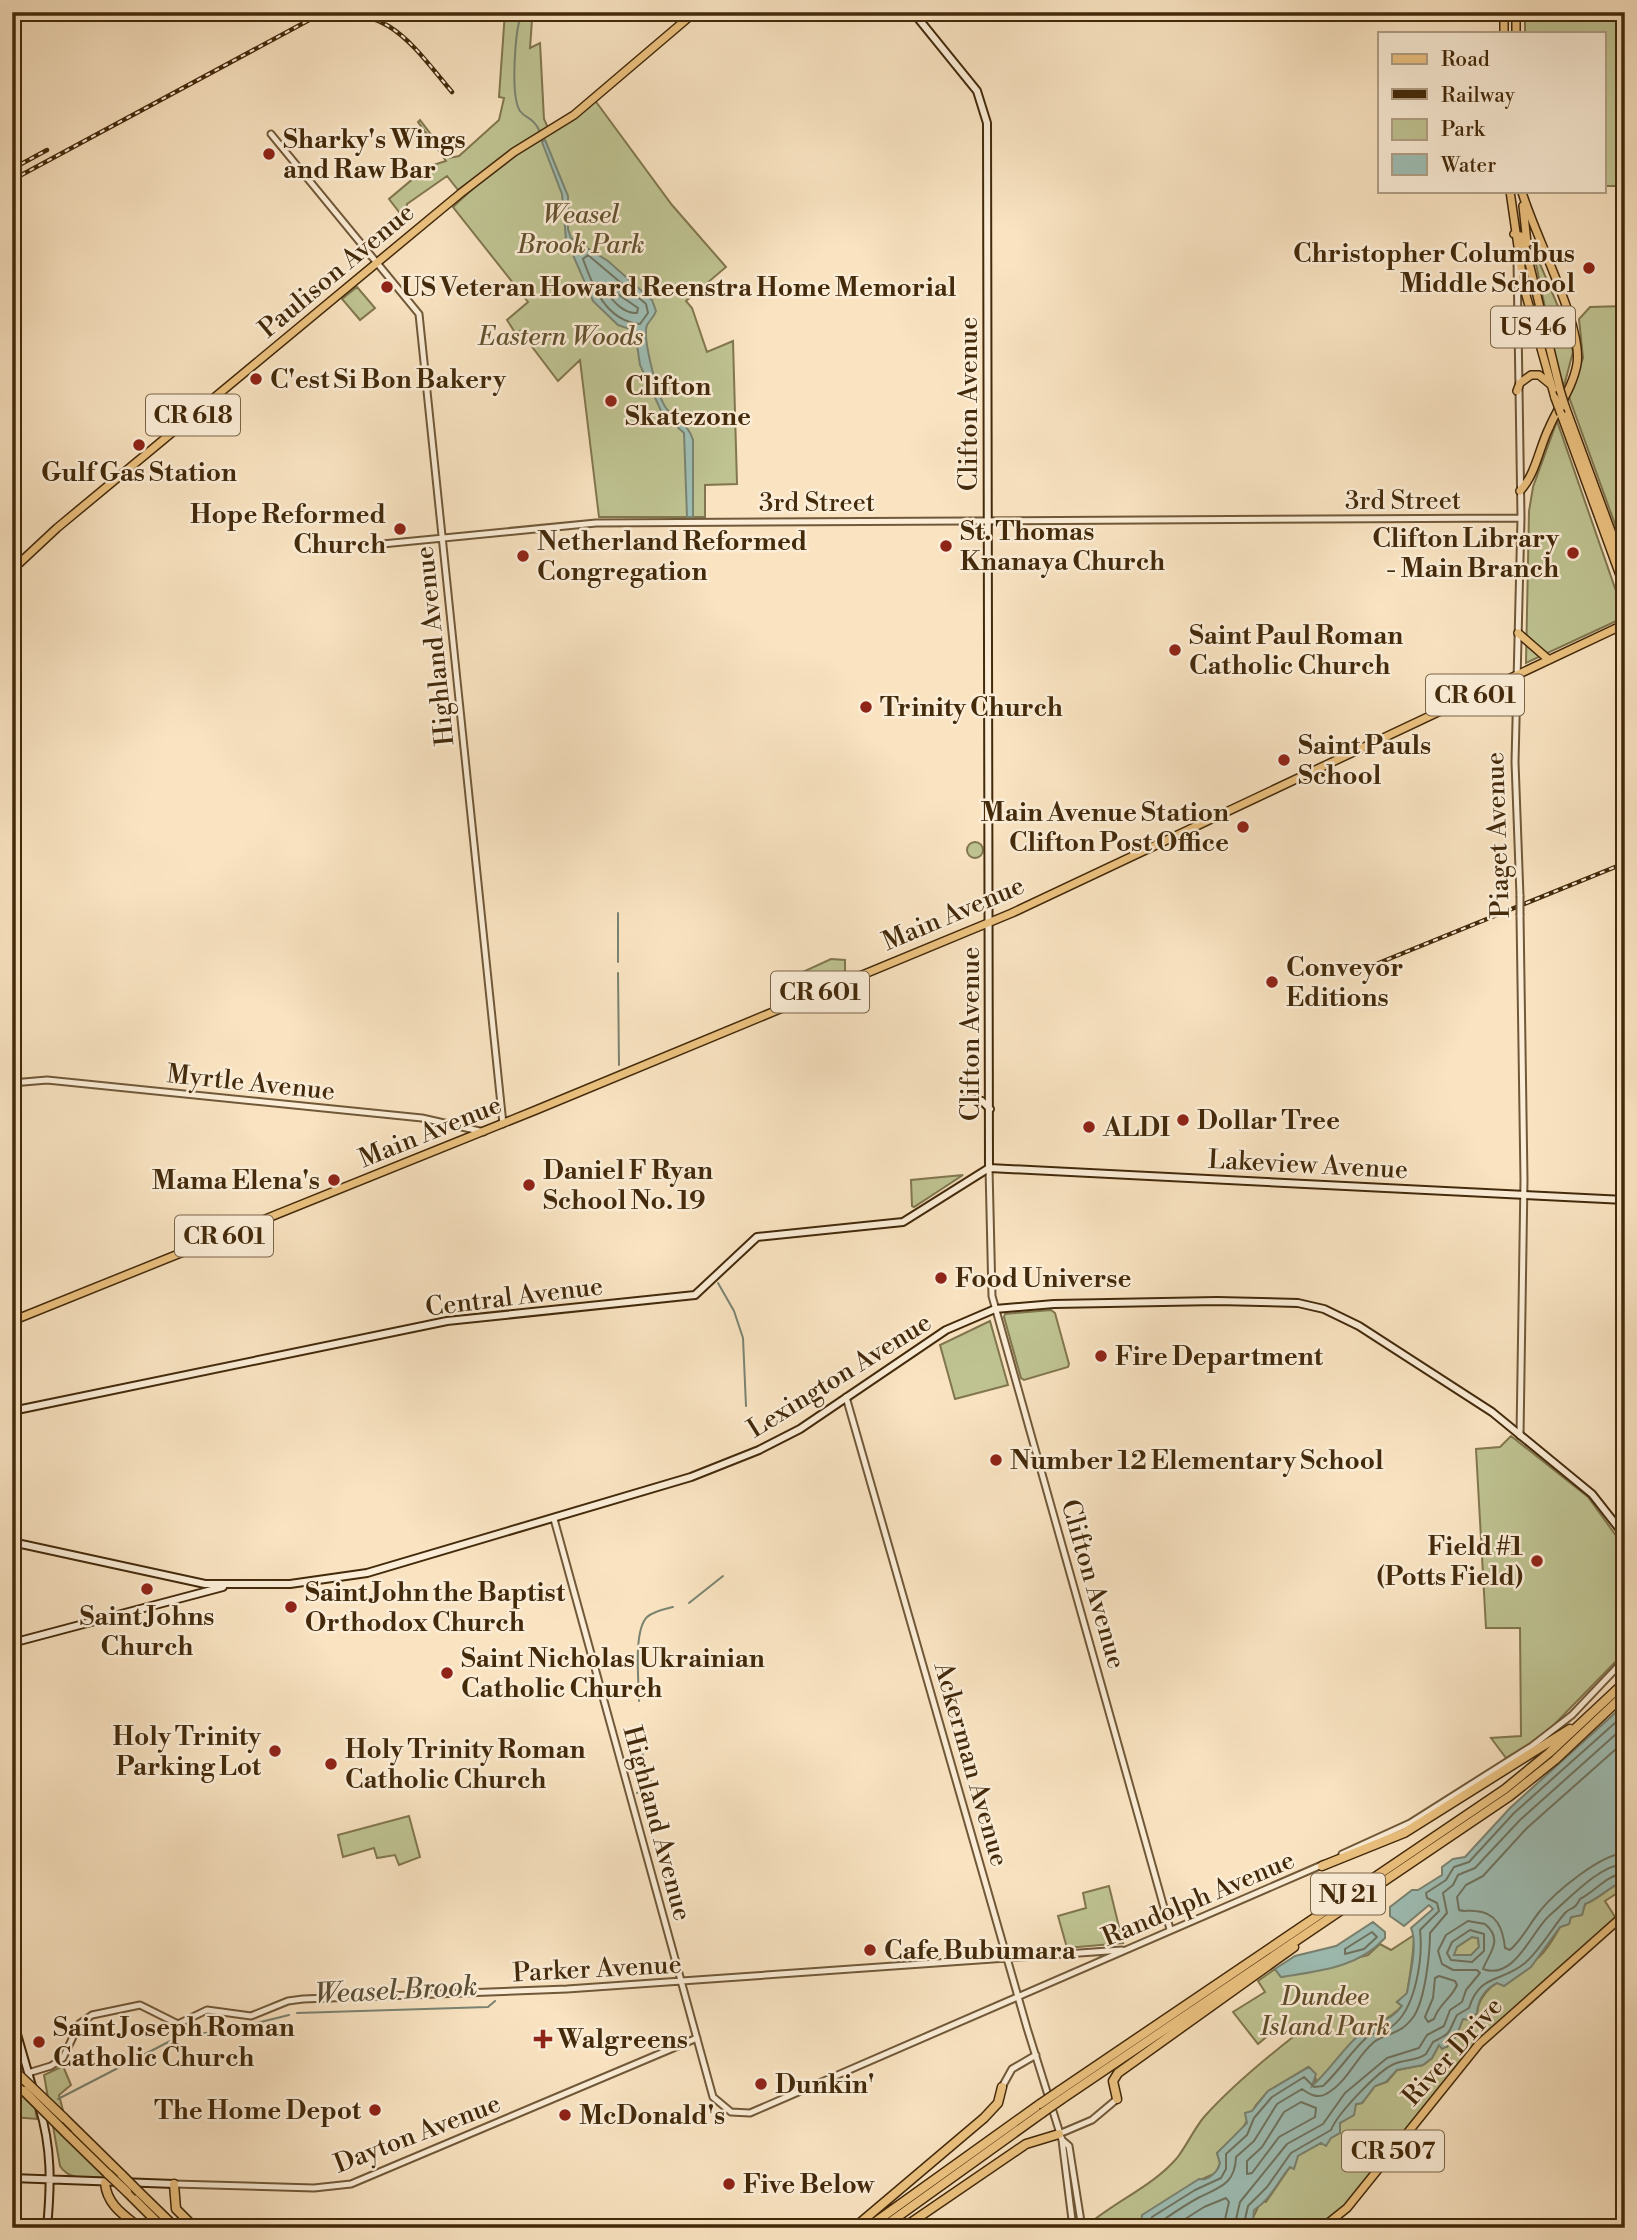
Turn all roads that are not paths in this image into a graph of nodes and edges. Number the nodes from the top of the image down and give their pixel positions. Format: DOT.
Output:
graph roads {
  1 [pos="695,12"];
  2 [pos="913,12"];
  3 [pos="1504,12"];
  4 [pos="1516,12"];
  5 [pos="1504,32"];
  6 [pos="1517,32"];
  7 [pos="271,134"];
  8 [pos="1510,192"];
  9 [pos="1522,192"];
  10 [pos="1514,234"];
  11 [pos="1518,253"];
  12 [pos="376,263"];
  13 [pos="1532,274"];
  14 [pos="1551,385"];
  15 [pos="1517,391"];
  16 [pos="1563,410"];
  17 [pos="1520,491"];
  18 [pos="1521,519"];
  19 [pos="987,520"];
  20 [pos="443,538"];
  21 [pos="372,545"];
  22 [pos="1625,569"];
  23 [pos="12,570"];
  24 [pos="1625,589"];
  25 [pos="1625,624"];
  26 [pos="1518,633"];
  27 [pos="1549,660"];
  28 [pos="1517,675"];
  29 [pos="989,923"];
  30 [pos="12,1083"];
  31 [pos="967,1097"];
  32 [pos="990,1110"];
  33 [pos="503,1124"];
  34 [pos="484,1132"];
  35 [pos="989,1168"];
  36 [pos="1522,1195"];
  37 [pos="1625,1200"];
  38 [pos="995,1309"];
  39 [pos="12,1321"];
  40 [pos="846,1397"];
  41 [pos="12,1411"];
  42 [pos="1520,1436"];
  43 [pos="554,1519"];
  44 [pos="1625,1536"];
  45 [pos="12,1542"];
  46 [pos="231,1585"];
  47 [pos="12,1643"];
  48 [pos="1625,1659"];
  49 [pos="1625,1681"];
  50 [pos="1625,1694"];
  51 [pos="1322,1866"];
  52 [pos="1368,1891"];
  53 [pos="1623,1915"];
  54 [pos="1170,1929"];
  55 [pos="1125,1950"];
  56 [pos="1625,1956"];
  57 [pos="1007,1957"];
  58 [pos="681,1982"];
  59 [pos="1018,1997"];
  60 [pos="13,2021"];
  61 [pos="696,2038"];
  62 [pos="1036,2055"];
  63 [pos="12,2068"];
  64 [pos="20,2076"];
  65 [pos="1002,2087"];
  66 [pos="1060,2095"];
  67 [pos="713,2097"];
  68 [pos="1117,2099"];
  69 [pos="1041,2108"];
  70 [pos="1061,2137"];
  71 [pos="12,2178"];
  72 [pos="52,2182"];
  73 [pos="104,2183"];
  74 [pos="174,2185"];
  75 [pos="47,2228"];
  76 [pos="140,2228"];
  77 [pos="163,2228"];
  78 [pos="176,2228"];
  79 [pos="195,2228"];
  80 [pos="854,2228"];
  81 [pos="867,2228"];
  82 [pos="882,2228"];
  83 [pos="902,2228"];
  84 [pos="1073,2228"];
  85 [pos="1082,2228"];
  86 [pos="1322,2228"];
  1 -- 12 [label="main road, Paulison Avenue / CR 618"];
  2 -- 19 [label="main road, Clifton Avenue"];
  3 -- 5 [label="main road"];
  4 -- 6 [label="main road"];
  7 -- 12 [label="street, Highland Avenue"];
  8 -- 10 [label="main road, Piaget Avenue / US 46"];
  9 -- 13 [label="main road, US 46"];
  9 -- 17 [label="main road"];
  10 -- 11 [label="main road, Piaget Avenue / US 46"];
  10 -- 13 [label="main road"];
  11 -- 14 [label="main road, US 46"];
  11 -- 15 [label="street, Piaget Avenue"];
  12 -- 20 [label="street, Highland Avenue"];
  12 -- 23 [label="main road, Paulison Avenue / CR 618"];
  13 -- 16 [label="main road, US 46, bridge"];
  14 -- 15 [label="main road"];
  14 -- 16 [label="main road, US 46, bridge"];
  15 -- 17 [label="street, Piaget Avenue"];
  16 -- 22 [label="main road, US 46"];
  16 -- 24 [label="main road, US 46"];
  17 -- 18 [label="street, Piaget Avenue"];
  18 -- 19 [label="street, 3rd Street"];
  18 -- 26 [label="street, Piaget Avenue"];
  19 -- 20 [label="street, 3rd Street"];
  19 -- 29 [label="main road, Clifton Avenue"];
  20 -- 21 [label="street, 3rd Street"];
  20 -- 33 [label="street, Highland Avenue"];
  25 -- 27 [label="main road, Main Avenue / CR 601"];
  26 -- 27 [label="main road"];
  26 -- 28 [label="street, Piaget Avenue"];
  27 -- 28 [label="main road, Main Avenue / CR 601"];
  28 -- 29 [label="main road, Main Avenue / CR 601"];
  28 -- 36 [label="street, Piaget Avenue, bridge"];
  29 -- 32 [label="main road, Clifton Avenue"];
  29 -- 33 [label="main road, Main Avenue / CR 601"];
  30 -- 34 [label="street, Myrtle Avenue"];
  31 -- 32 [label="main road"];
  32 -- 35 [label="main road, Clifton Avenue"];
  33 -- 34 [label="main road, Main Avenue / CR 601"];
  34 -- 39 [label="main road, Main Avenue / CR 601"];
  35 -- 36 [label="main road, Lakeview Avenue"];
  35 -- 38 [label="street, Clifton Avenue"];
  35 -- 41 [label="main road, Central Avenue"];
  36 -- 37 [label="main road, Lakeview Avenue"];
  36 -- 42 [label="street, Piaget Avenue"];
  38 -- 40 [label="main road, Lexington Avenue"];
  38 -- 42 [label="main road, Lexington Avenue"];
  38 -- 54 [label="street, Clifton Avenue"];
  40 -- 43 [label="main road, Lexington Avenue"];
  40 -- 57 [label="street, Ackerman Avenue"];
  42 -- 44 [label="main road, Lexington Avenue"];
  43 -- 46 [label="main road, Lexington Avenue"];
  43 -- 58 [label="street, Highland Avenue"];
  45 -- 46 [label="main road, Lexington Avenue"];
  46 -- 47 [label="main road"];
  48 -- 51 [label="street, Randolph Avenue"];
  49 -- 51 [label="highway"];
  49 -- 66 [label="highway, NJ 21"];
  50 -- 52 [label="highway, NJ 21"];
  51 -- 54 [label="street, Randolph Avenue"];
  52 -- 66 [label="highway, NJ 21"];
  52 -- 68 [label="highway"];
  53 -- 56 [label="street"];
  53 -- 86 [label="main road, River Drive / CR 507"];
  54 -- 55 [label="street, Randolph Avenue"];
  55 -- 57 [label="street, Parker Avenue"];
  55 -- 59 [label="street, Randolph Avenue"];
  57 -- 58 [label="street, Parker Avenue"];
  57 -- 59 [label="street, Ackerman Avenue"];
  58 -- 61 [label="street, Highland Avenue"];
  58 -- 64 [label="street, Parker Avenue"];
  59 -- 62 [label="street, Ackerman Avenue"];
  59 -- 67 [label="street, Randolph Avenue"];
  60 -- 64 [label="main road"];
  61 -- 67 [label="street, Highland Avenue"];
  61 -- 74 [label="street, Dayton Avenue"];
  62 -- 65 [label="street"];
  62 -- 70 [label="street, Ackerman Avenue"];
  63 -- 64 [label="highway"];
  64 -- 72 [label="main road"];
  64 -- 77 [label="highway, bridge"];
  64 -- 78 [label="highway, bridge"];
  65 -- 80 [label="highway"];
  66 -- 69 [label="highway, NJ 21, bridge"];
  68 -- 70 [label="street"];
  69 -- 81 [label="highway, NJ 21"];
  69 -- 82 [label="highway, NJ 21"];
  70 -- 83 [label="highway"];
  70 -- 84 [label="street, Ackerman Avenue"];
  70 -- 85 [label="street, Ackerman Avenue"];
  71 -- 72 [label="main road, Dayton Avenue"];
  72 -- 73 [label="main road, Dayton Avenue"];
  72 -- 75 [label="main road"];
  73 -- 74 [label="main road, Dayton Avenue"];
  73 -- 76 [label="highway"];
  74 -- 79 [label="highway"];
}
